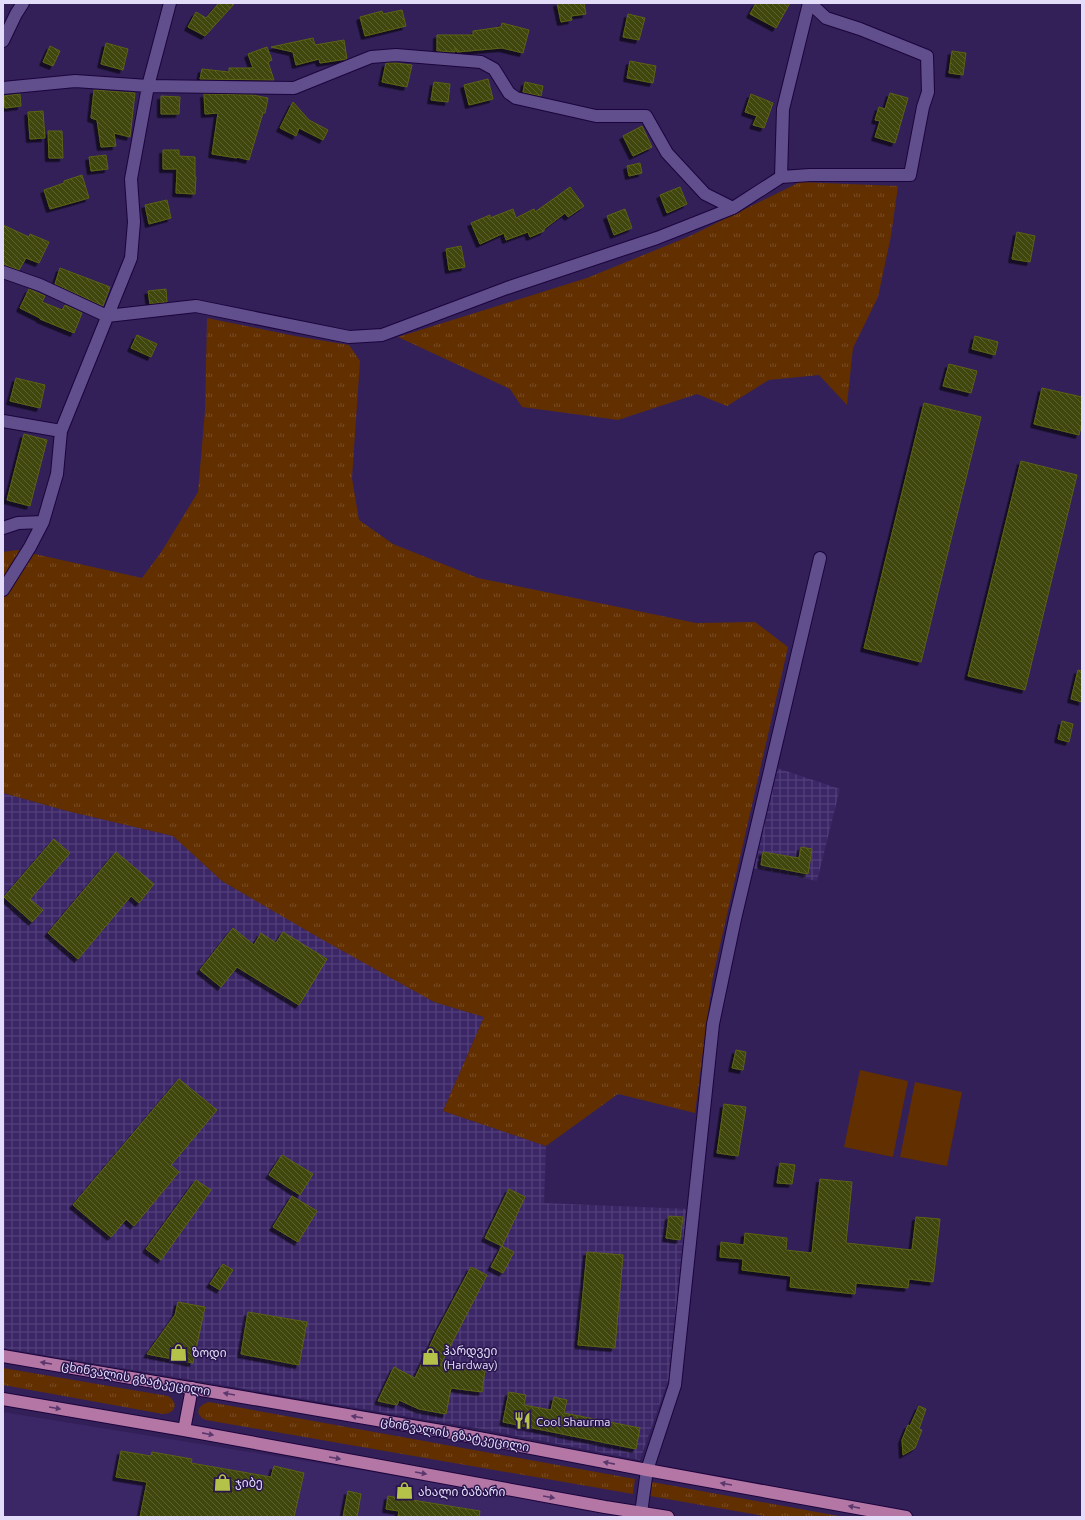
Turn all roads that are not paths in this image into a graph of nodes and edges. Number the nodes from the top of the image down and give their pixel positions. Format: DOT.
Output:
graph roads {
  1 [pos="23,3"];
  2 [pos="170,3"];
  3 [pos="809,3"];
  4 [pos="3,41"];
  5 [pos="148,86"];
  6 [pos="3,88"];
  7 [pos="781,177"];
  8 [pos="733,208"];
  9 [pos="3,272"];
  10 [pos="107,316"];
  11 [pos="3,421"];
  12 [pos="61,431"];
  13 [pos="43,522"];
  14 [pos="3,528"];
  15 [pos="820,558"];
  16 [pos="3,590"];
  17 [pos="3,1356"];
  18 [pos="192,1388"];
  19 [pos="3,1399"];
  20 [pos="184,1430"];
  21 [pos="647,1470"];
  22 [pos="641,1513"];
  23 [pos="668,1517"];
  24 [pos="906,1517"];
  1 -- 4 [label="street"];
  2 -- 5 [label="street"];
  3 -- 7 [label="street"];
  3 -- 7 [label="street"];
  5 -- 6 [label="street"];
  5 -- 8 [label="street"];
  5 -- 10 [label="street"];
  7 -- 8 [label="street"];
  8 -- 10 [label="street"];
  9 -- 10 [label="street"];
  10 -- 12 [label="street"];
  11 -- 12 [label="street"];
  12 -- 13 [label="street"];
  13 -- 14 [label="street"];
  13 -- 16 [label="street"];
  15 -- 21 [label="street"];
  18 -- 17 [label="main road, ცხინვალის გზატკეცილი, one-way"];
  18 -- 20 [label="main road"];
  21 -- 18 [label="main road, ცხინვალის გზატკეცილი, one-way"];
  19 -- 20 [label="main road, one-way"];
  20 -- 22 [label="main road, one-way"];
  21 -- 22 [label="street"];
  24 -- 21 [label="main road, ცხინვალის გზატკეცილი, one-way"];
  22 -- 23 [label="main road"];
}
